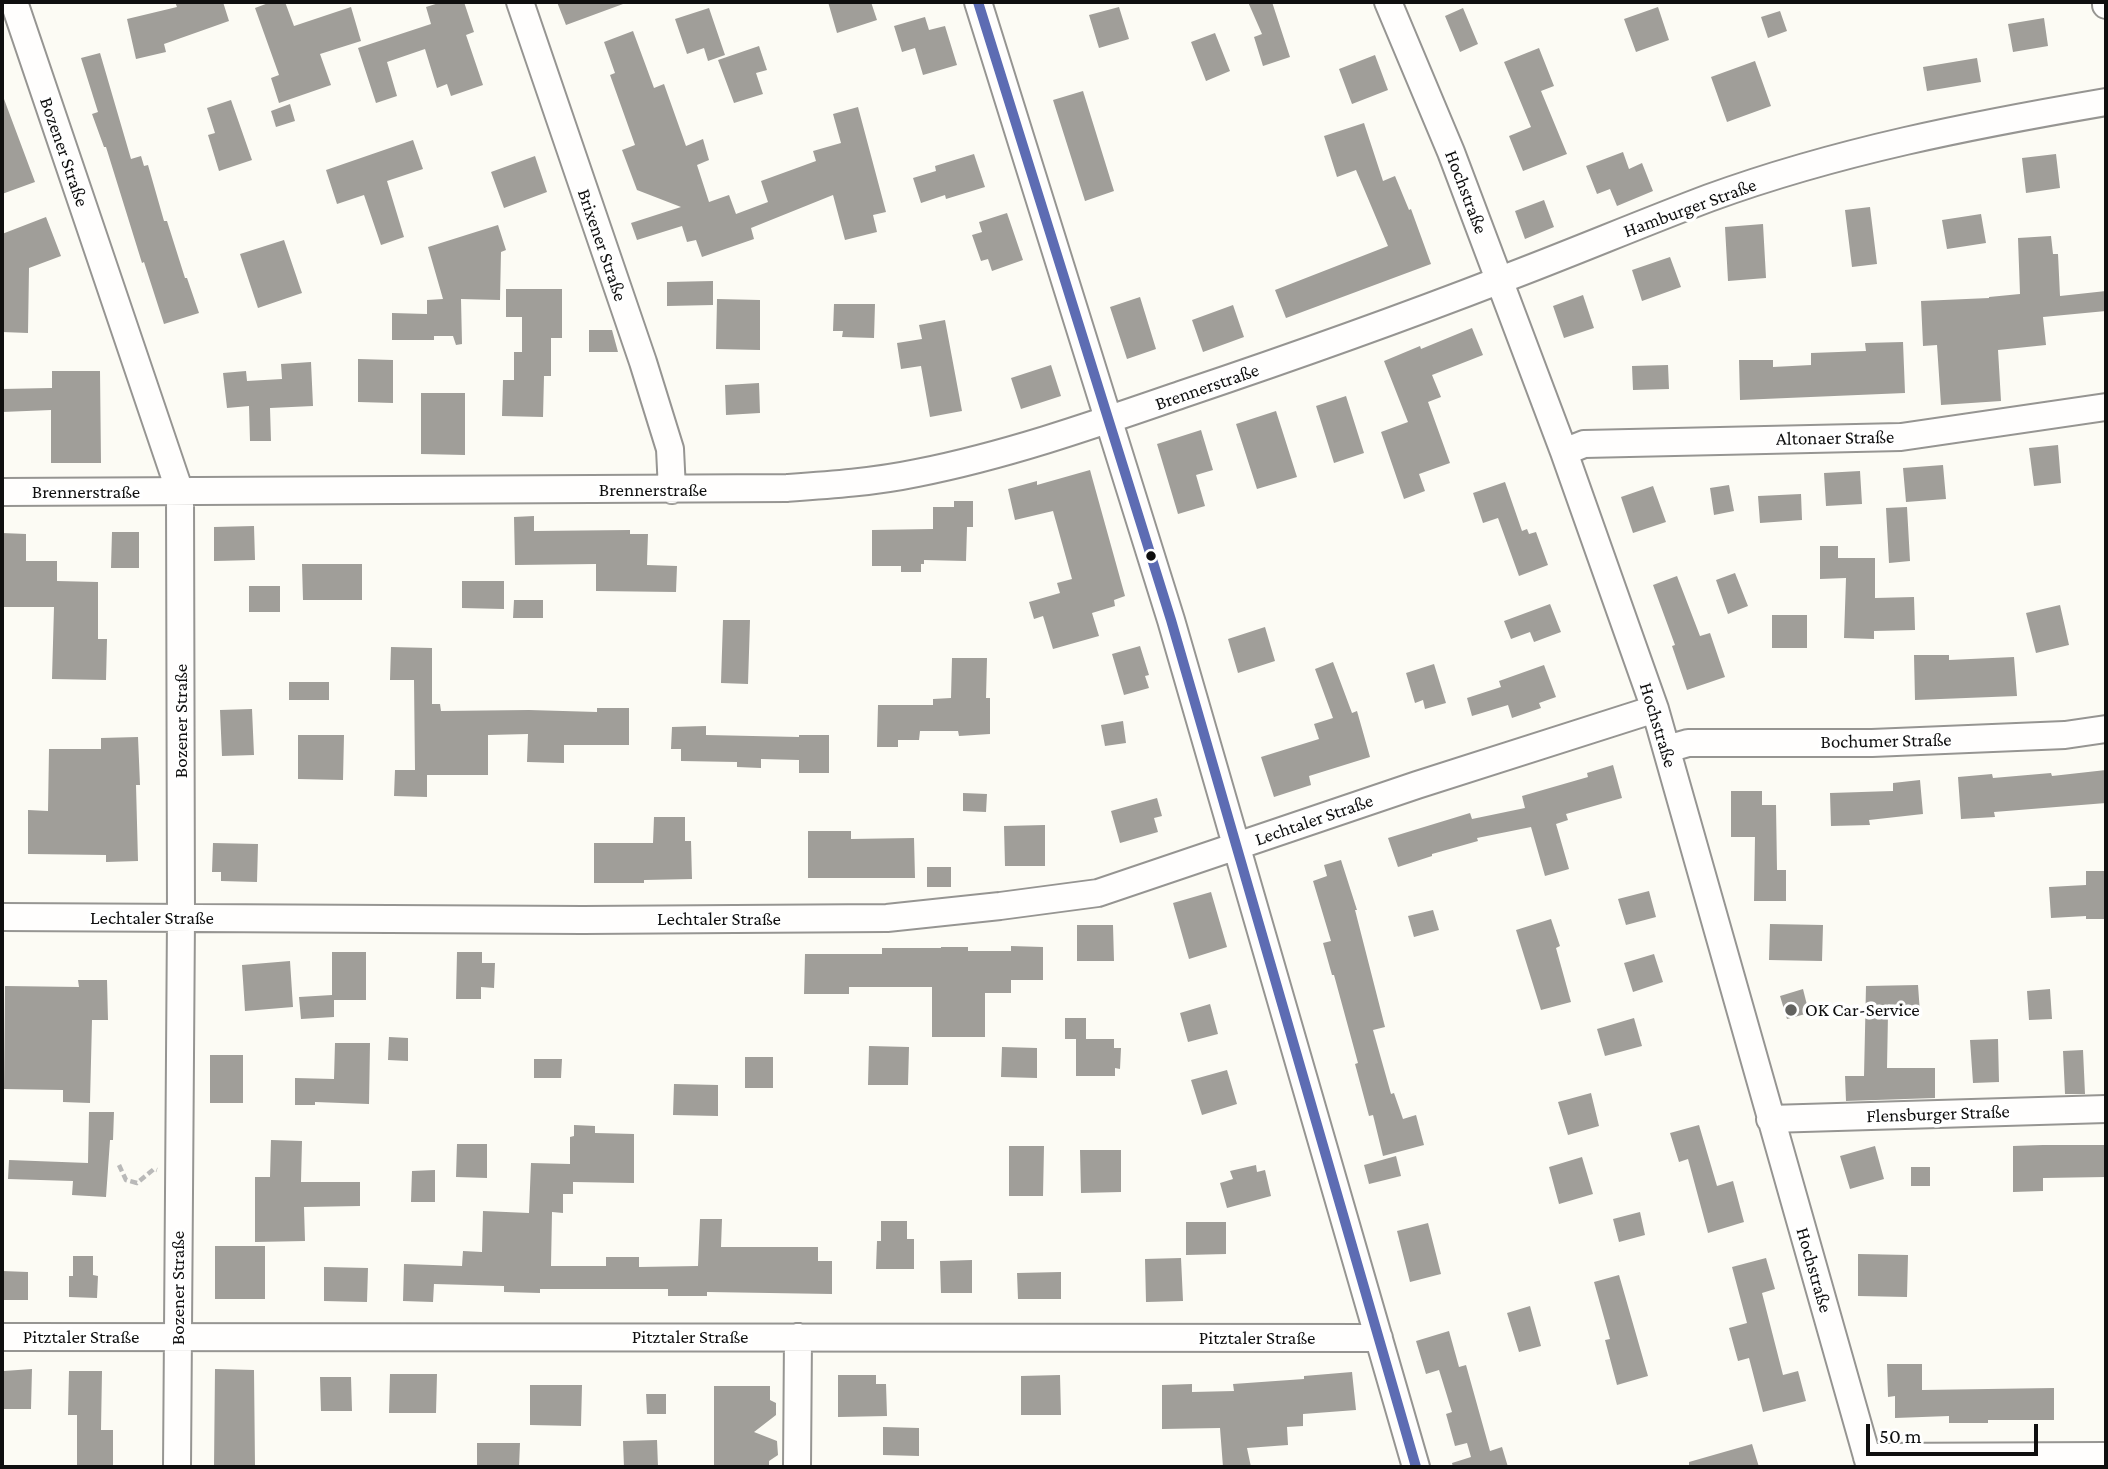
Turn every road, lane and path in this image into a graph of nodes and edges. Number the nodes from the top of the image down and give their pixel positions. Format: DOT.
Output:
graph roads {
  1 [pos="13,2"];
  2 [pos="520,2"];
  3 [pos="978,2"];
  4 [pos="1388,2"];
  5 [pos="2106,102"];
  6 [pos="1499,281"];
  7 [pos="1287,359"];
  8 [pos="2106,407"];
  9 [pos="1109,419"];
  10 [pos="1564,452"];
  11 [pos="672,489"];
  12 [pos="2,492"];
  13 [pos="180,492"];
  14 [pos="1654,709"];
  15 [pos="2106,729"];
  16 [pos="1667,749"];
  17 [pos="1238,846"];
  18 [pos="2,917"];
  19 [pos="181,918"];
  20 [pos="2106,1109"];
  21 [pos="1770,1119"];
  22 [pos="119,1165"];
  23 [pos="179,1171"];
  24 [pos="2,1337"];
  25 [pos="798,1337"];
  26 [pos="178,1338"];
  27 [pos="1378,1338"];
  28 [pos="2106,1456"];
  29 [pos="1869,1462"];
  30 [pos="177,1467"];
  31 [pos="797,1467"];
  32 [pos="1416,1467"];
  1 -- 13 [label="street, Bozener Straße"];
  2 -- 11 [label="street, Brixener Straße"];
  3 -- 9 [label="street"];
  4 -- 6 [label="street, Hochstraße"];
  5 -- 6 [label="street, Hamburger Straße"];
  6 -- 7 [label="street, Hamburger Straße"];
  6 -- 10 [label="street, Hochstraße"];
  7 -- 9 [label="street, Brennerstraße"];
  8 -- 10 [label="street, Altonaer Straße"];
  9 -- 11 [label="street, Brennerstraße"];
  9 -- 17 [label="street"];
  10 -- 14 [label="street, Hochstraße"];
  11 -- 13 [label="street, Brennerstraße"];
  12 -- 13 [label="street, Brennerstraße"];
  13 -- 19 [label="street, Bozener Straße"];
  14 -- 16 [label="street, Hochstraße"];
  14 -- 17 [label="street, Lechtaler Straße"];
  15 -- 16 [label="street, Bochumer Straße"];
  16 -- 21 [label="street, Hochstraße"];
  17 -- 19 [label="street, Lechtaler Straße"];
  17 -- 27 [label="street"];
  18 -- 19 [label="street, Lechtaler Straße"];
  19 -- 23 [label="street, Bozener Straße"];
  20 -- 21 [label="street, Flensburger Straße"];
  21 -- 29 [label="street, Hochstraße"];
  22 -- 23 [label="path"];
  23 -- 26 [label="street, Bozener Straße"];
  24 -- 26 [label="street, Pitztaler Straße"];
  25 -- 26 [label="street, Pitztaler Straße"];
  25 -- 27 [label="street, Pitztaler Straße"];
  25 -- 31 [label="street"];
  26 -- 30 [label="street, Bozener Straße"];
  27 -- 32 [label="street"];
  28 -- 29 [label="street"];
}
